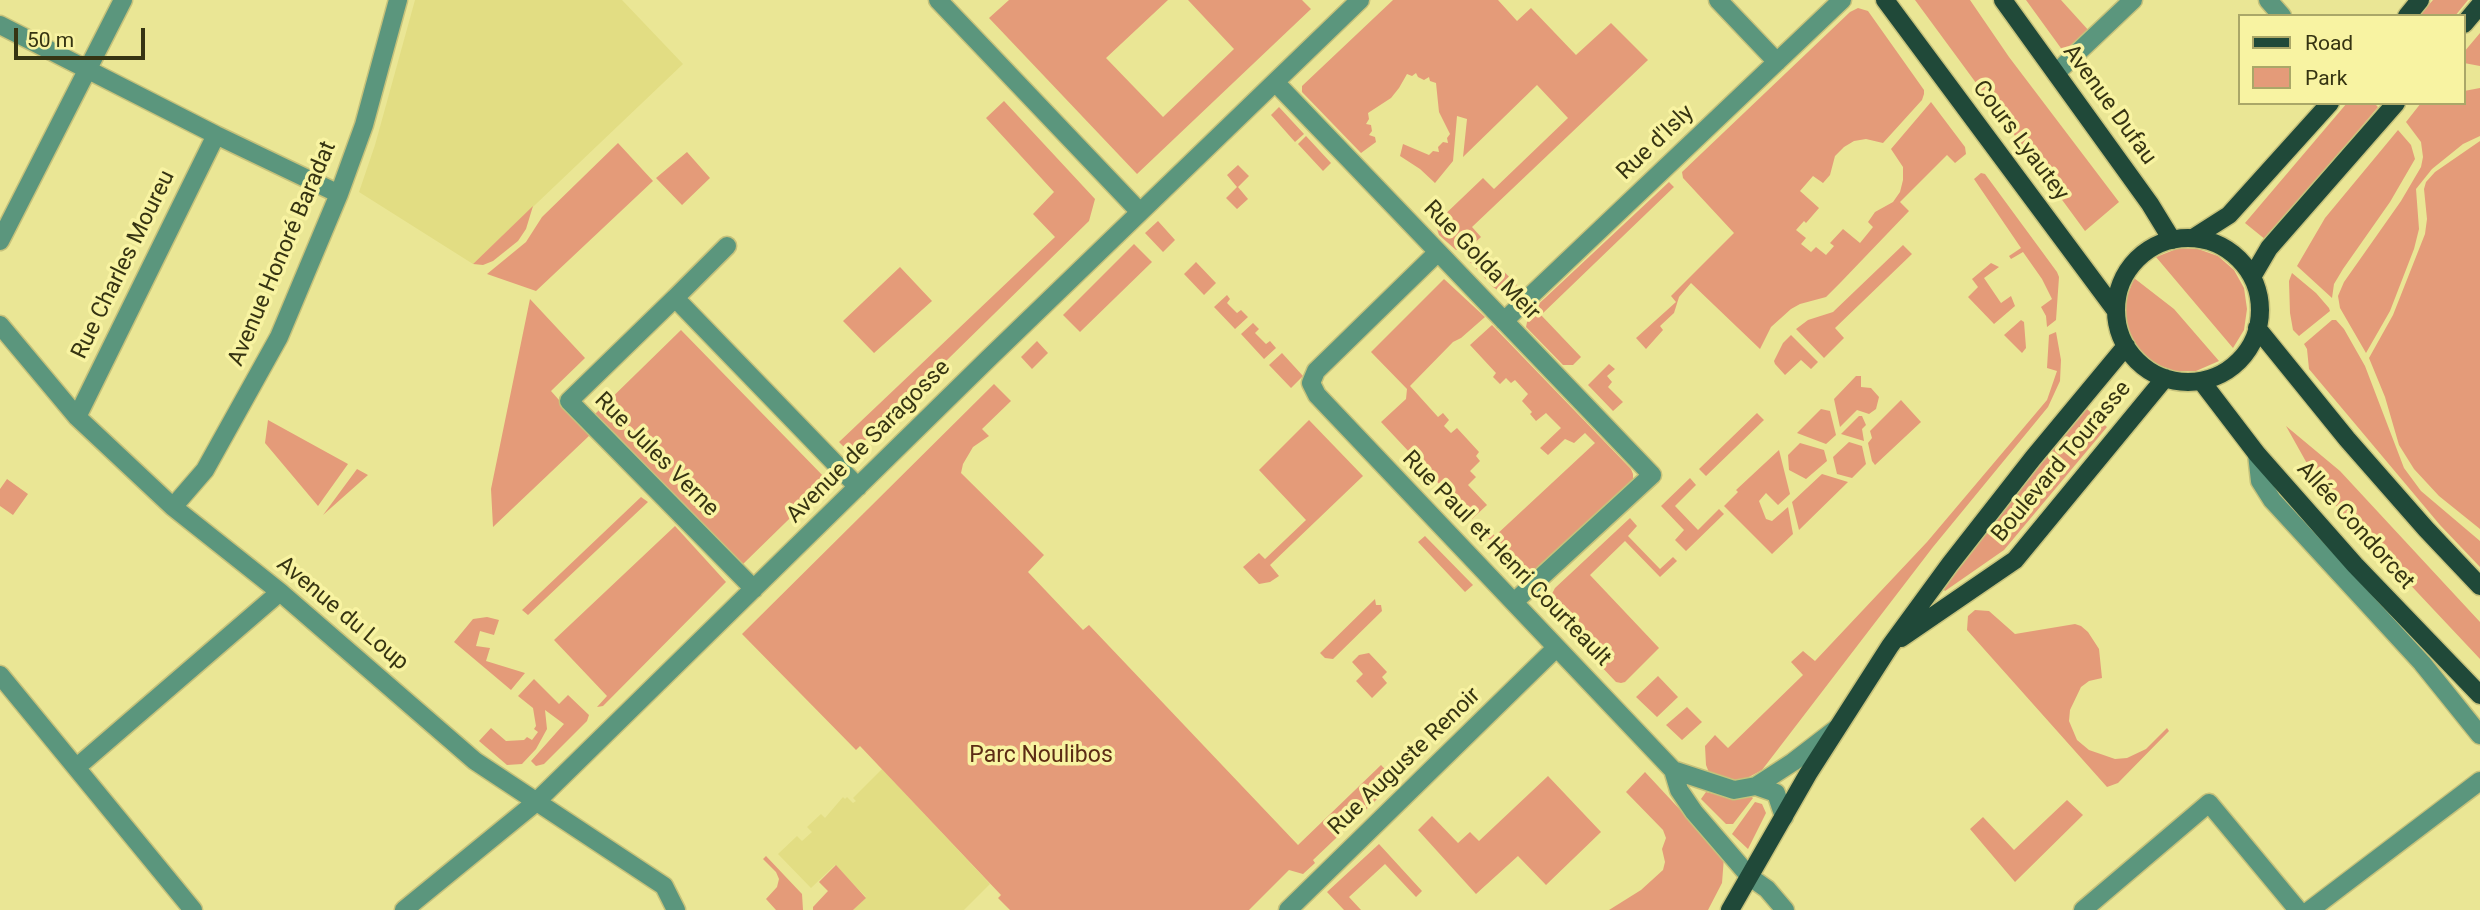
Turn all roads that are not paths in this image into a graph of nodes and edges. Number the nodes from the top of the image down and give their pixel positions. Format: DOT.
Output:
graph roads {
  1 [pos="123,0"];
  2 [pos="398,0"];
  3 [pos="938,0"];
  4 [pos="1360,0"];
  5 [pos="1718,0"];
  6 [pos="1842,0"];
  7 [pos="1885,0"];
  8 [pos="2003,0"];
  9 [pos="2133,0"];
  10 [pos="2267,0"];
  11 [pos="2420,0"];
  12 [pos="2480,5"];
  13 [pos="2280,14"];
  14 [pos="2409,14"];
  15 [pos="2466,22"];
  16 [pos="0,24"];
  17 [pos="1777,62"];
  18 [pos="88,69"];
  19 [pos="2056,73"];
  20 [pos="1275,82"];
  21 [pos="2328,105"];
  22 [pos="2394,105"];
  23 [pos="216,135"];
  24 [pos="339,194"];
  25 [pos="1140,212"];
  26 [pos="2193,238"];
  27 [pos="2172,240"];
  28 [pos="0,241"];
  29 [pos="727,246"];
  30 [pos="1438,252"];
  31 [pos="2252,277"];
  32 [pos="675,298"];
  33 [pos="2116,311"];
  34 [pos="1504,321"];
  35 [pos="0,324"];
  36 [pos="2257,328"];
  37 [pos="2126,346"];
  38 [pos="2165,378"];
  39 [pos="2202,382"];
  40 [pos="76,416"];
  41 [pos="2257,454"];
  42 [pos="858,487"];
  43 [pos="173,507"];
  44 [pos="2480,586"];
  45 [pos="754,589"];
  46 [pos="280,592"];
  47 [pos="1514,602"];
  48 [pos="1890,646"];
  49 [pos="1556,648"];
  50 [pos="0,675"];
  51 [pos="2480,695"];
  52 [pos="1837,728"];
  53 [pos="2480,735"];
  54 [pos="77,767"];
  55 [pos="1673,771"];
  56 [pos="2480,781"];
  57 [pos="1756,786"];
  58 [pos="535,803"];
  59 [pos="1784,817"];
  60 [pos="1751,877"];
  61 [pos="193,910"];
  62 [pos="404,910"];
  63 [pos="676,910"];
  64 [pos="1288,910"];
  65 [pos="1730,910"];
  66 [pos="1785,910"];
  67 [pos="2083,910"];
  68 [pos="2298,910"];
  69 [pos="2310,910"];
  1 -- 18 [label="street"];
  2 -- 24 [label="street, Avenue Honoré Baradat"];
  3 -- 25 [label="street"];
  4 -- 20 [label="street, Avenue de Saragosse"];
  5 -- 17 [label="street"];
  6 -- 17 [label="street, Rue d'Isly"];
  7 -- 33 [label="main road, Cours Lyautey"];
  8 -- 19 [label="main road, Avenue Dufau"];
  9 -- 19 [label="street"];
  10 -- 13 [label="street"];
  11 -- 14 [label="main road"];
  12 -- 15 [label="main road"];
  16 -- 18 [label="street"];
  17 -- 34 [label="street, Rue d'Isly"];
  18 -- 23 [label="street"];
  18 -- 28 [label="street"];
  19 -- 27 [label="main road, Avenue Dufau"];
  20 -- 25 [label="street, Avenue de Saragosse"];
  20 -- 30 [label="street, Rue Golda Meir"];
  21 -- 26 [label="main road"];
  22 -- 31 [label="main road"];
  23 -- 24 [label="street"];
  23 -- 40 [label="street, Rue Charles Moureu"];
  24 -- 43 [label="street, Avenue Honoré Baradat"];
  25 -- 42 [label="street, Avenue de Saragosse"];
  26 -- 27 [label="main road"];
  26 -- 31 [label="main road"];
  27 -- 33 [label="main road"];
  29 -- 32 [label="street, Rue Jules Verne"];
  30 -- 34 [label="street, Rue Golda Meir"];
  30 -- 47 [label="street, Rue Paul et Henri Courteault"];
  31 -- 36 [label="main road"];
  32 -- 42 [label="street"];
  32 -- 45 [label="street, Rue Jules Verne"];
  33 -- 37 [label="main road"];
  34 -- 47 [label="street, Rue Golda Meir"];
  35 -- 40 [label="street, Avenue du Loup"];
  36 -- 39 [label="main road"];
  36 -- 44 [label="main road"];
  37 -- 38 [label="main road"];
  37 -- 48 [label="main road, Boulevard Tourasse"];
  38 -- 39 [label="main road"];
  38 -- 48 [label="main road, Boulevard Tourasse"];
  39 -- 41 [label="main road, Allée Condorcet"];
  40 -- 43 [label="street, Avenue du Loup"];
  41 -- 51 [label="main road, Allée Condorcet"];
  41 -- 53 [label="street"];
  42 -- 45 [label="street, Avenue de Saragosse"];
  43 -- 46 [label="street, Avenue du Loup"];
  45 -- 58 [label="street, Avenue de Saragosse"];
  46 -- 54 [label="street"];
  46 -- 58 [label="street, Avenue du Loup"];
  47 -- 49 [label="street, Rue Paul et Henri Courteault"];
  48 -- 52 [label="main road, Boulevard Tourasse"];
  49 -- 55 [label="street, Rue Paul et Henri Courteault"];
  49 -- 64 [label="street, Rue Auguste Renoir"];
  50 -- 54 [label="street"];
  52 -- 57 [label="street"];
  52 -- 59 [label="main road, Boulevard Tourasse"];
  54 -- 61 [label="street"];
  55 -- 57 [label="street, Rue Paul et Henri Courteault"];
  55 -- 60 [label="street, Rue Paul et Henri Courteault"];
  56 -- 69 [label="street"];
  57 -- 59 [label="street"];
  58 -- 62 [label="street, Avenue de Saragosse"];
  58 -- 63 [label="street, Avenue du Loup"];
  59 -- 60 [label="main road, Boulevard Tourasse"];
  60 -- 65 [label="main road, Boulevard Tourasse"];
  60 -- 66 [label="street, Rue Paul et Henri Courteault"];
  67 -- 68 [label="street"];
}
